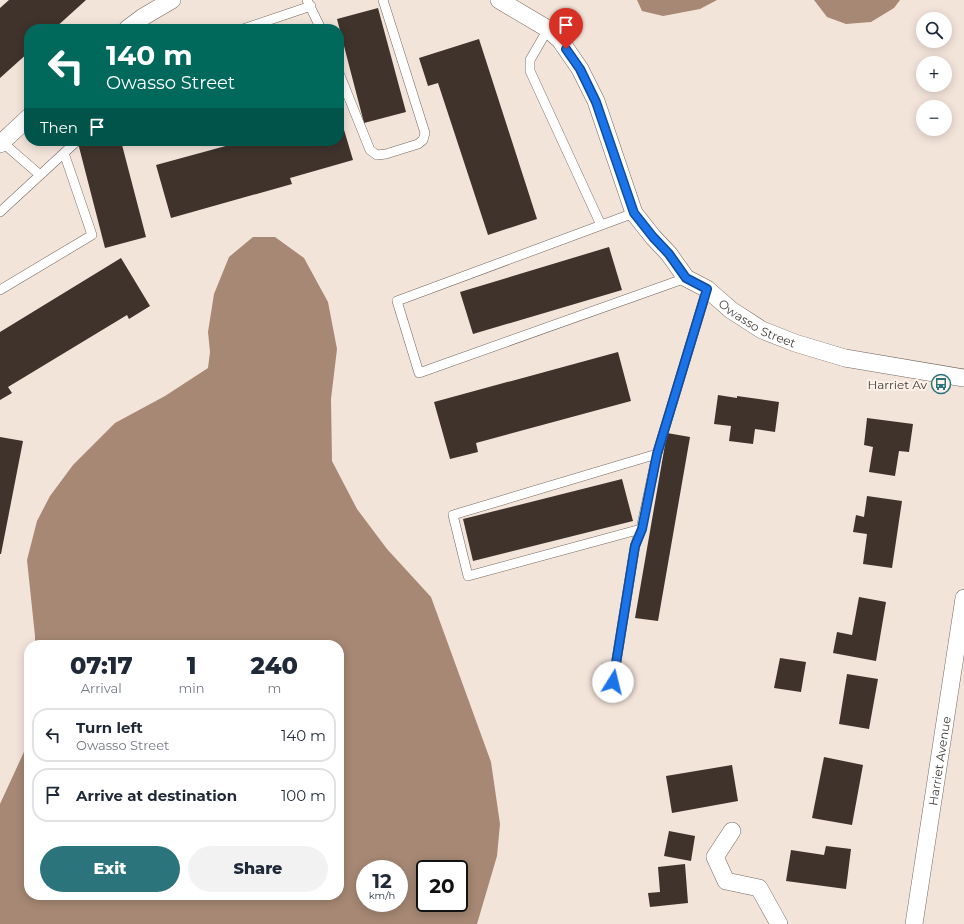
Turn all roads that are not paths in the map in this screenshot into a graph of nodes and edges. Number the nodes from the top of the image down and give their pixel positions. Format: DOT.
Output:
graph roads {
  1 [pos="172,0"];
  2 [pos="383,0"];
  3 [pos="499,0"];
  4 [pos="309,3"];
  5 [pos="134,24"];
  6 [pos="256,24"];
  7 [pos="319,24"];
  8 [pos="548,29"];
  9 [pos="344,85"];
  10 [pos="24,122"];
  11 [pos="1,143"];
  12 [pos="72,146"];
  13 [pos="64,153"];
  14 [pos="40,175"];
  15 [pos="0,212"];
  16 [pos="634,213"];
  17 [pos="602,225"];
  18 [pos="686,278"];
  19 [pos="707,289"];
  20 [pos="0,290"];
  21 [pos="964,378"];
  22 [pos="657,454"];
  23 [pos="642,529"];
  24 [pos="964,598"];
  25 [pos="613,682"];
  26 [pos="732,831"];
  27 [pos="778,924"];
  28 [pos="914,924"];
  1 -- 5 [label="street"];
  2 -- 9 [label="lane"];
  3 -- 8 [label="street, Owasso Street"];
  4 -- 6 [label="lane"];
  4 -- 7 [label="lane"];
  8 -- 16 [label="street, Owasso Street"];
  8 -- 17 [label="lane"];
  10 -- 11 [label="street"];
  11 -- 14 [label="lane"];
  12 -- 13 [label="lane"];
  13 -- 14 [label="lane"];
  13 -- 20 [label="lane"];
  14 -- 15 [label="lane"];
  16 -- 17 [label="lane"];
  16 -- 18 [label="street, Owasso Street"];
  17 -- 18 [label="lane"];
  18 -- 19 [label="street, Owasso Street"];
  19 -- 21 [label="street, Owasso Street"];
  19 -- 22 [label="lane"];
  22 -- 23 [label="lane"];
  22 -- 23 [label="lane"];
  23 -- 25 [label="lane"];
  24 -- 28 [label="street, Harriet Avenue"];
  26 -- 27 [label="street"];
}
